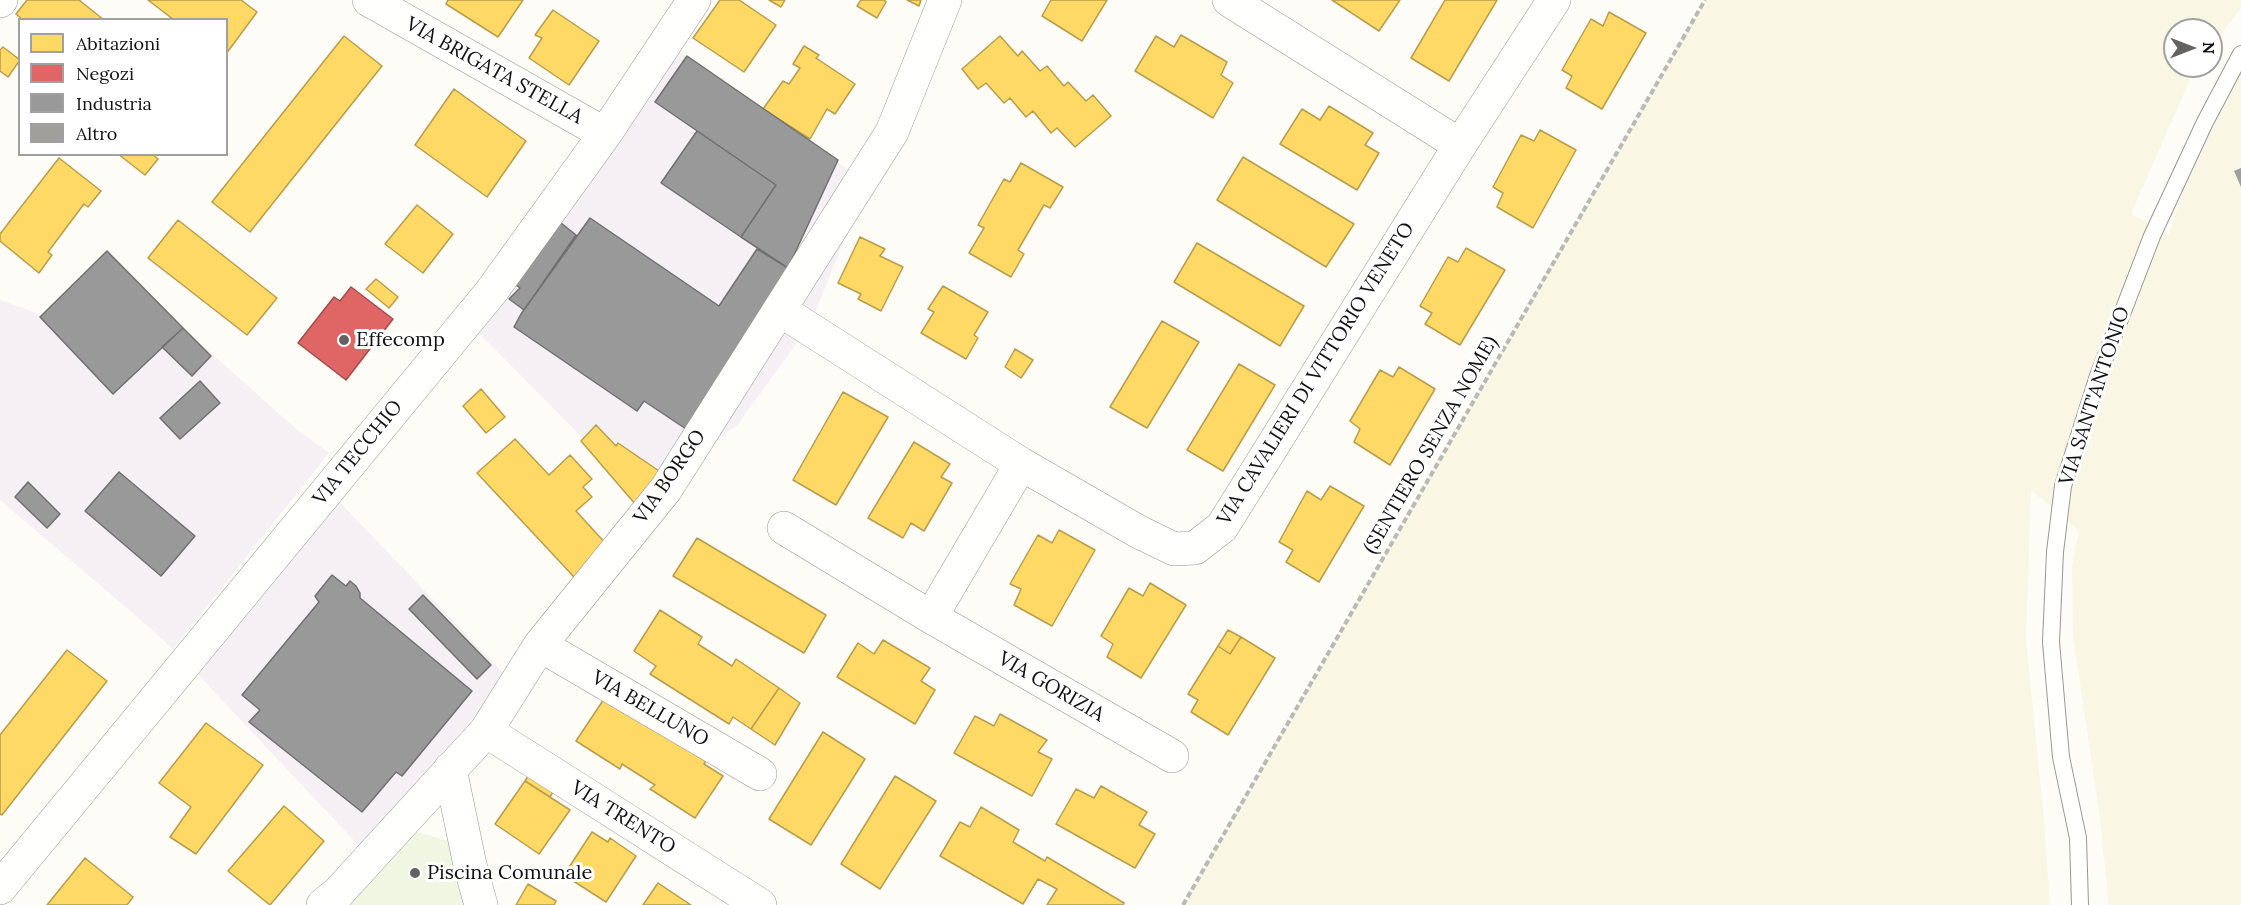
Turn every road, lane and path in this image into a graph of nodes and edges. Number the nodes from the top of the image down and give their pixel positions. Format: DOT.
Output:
graph roads {
  1 [pos="694,0"];
  2 [pos="945,0"];
  3 [pos="1229,0"];
  4 [pos="1554,0"];
  5 [pos="1706,0"];
  6 [pos="380,3"];
  7 [pos="2241,54"];
  8 [pos="605,134"];
  9 [pos="1460,145"];
  10 [pos="780,310"];
  11 [pos="1021,464"];
  12 [pos="784,528"];
  13 [pos="931,617"];
  14 [pos="540,645"];
  15 [pos="486,731"];
  16 [pos="1172,756"];
  17 [pos="450,769"];
  18 [pos="760,774"];
  19 [pos="0,888"];
  20 [pos="323,905"];
  21 [pos="482,905"];
  22 [pos="760,905"];
  23 [pos="1183,905"];
  24 [pos="2080,905"];
  1 -- 8 [label="street, VIA TECCHIO"];
  2 -- 10 [label="street, VIA BORGO"];
  3 -- 9 [label="street"];
  4 -- 9 [label="street, VIA CAVALIERI DI VITTORIO VENETO"];
  5 -- 23 [label="path, (SENTIERO SENZA NOME)"];
  6 -- 8 [label="street, VIA BRIGATA STELLA"];
  7 -- 24 [label="lane, VIA SANT'ANTONIO"];
  8 -- 19 [label="street, VIA TECCHIO"];
  9 -- 11 [label="street, VIA CAVALIERI DI VITTORIO VENETO"];
  10 -- 11 [label="street, VIA CAVALIERI DI VITTORIO VENETO"];
  10 -- 14 [label="street, VIA BORGO"];
  11 -- 13 [label="street"];
  12 -- 13 [label="street, VIA GORIZIA"];
  13 -- 16 [label="street, VIA GORIZIA"];
  14 -- 15 [label="street, VIA BORGO"];
  14 -- 18 [label="street, VIA BELLUNO"];
  15 -- 17 [label="street, VIA BORGO"];
  15 -- 22 [label="street, VIA TRENTO"];
  17 -- 20 [label="street, VIA BORGO"];
  17 -- 21 [label="street"];
}
